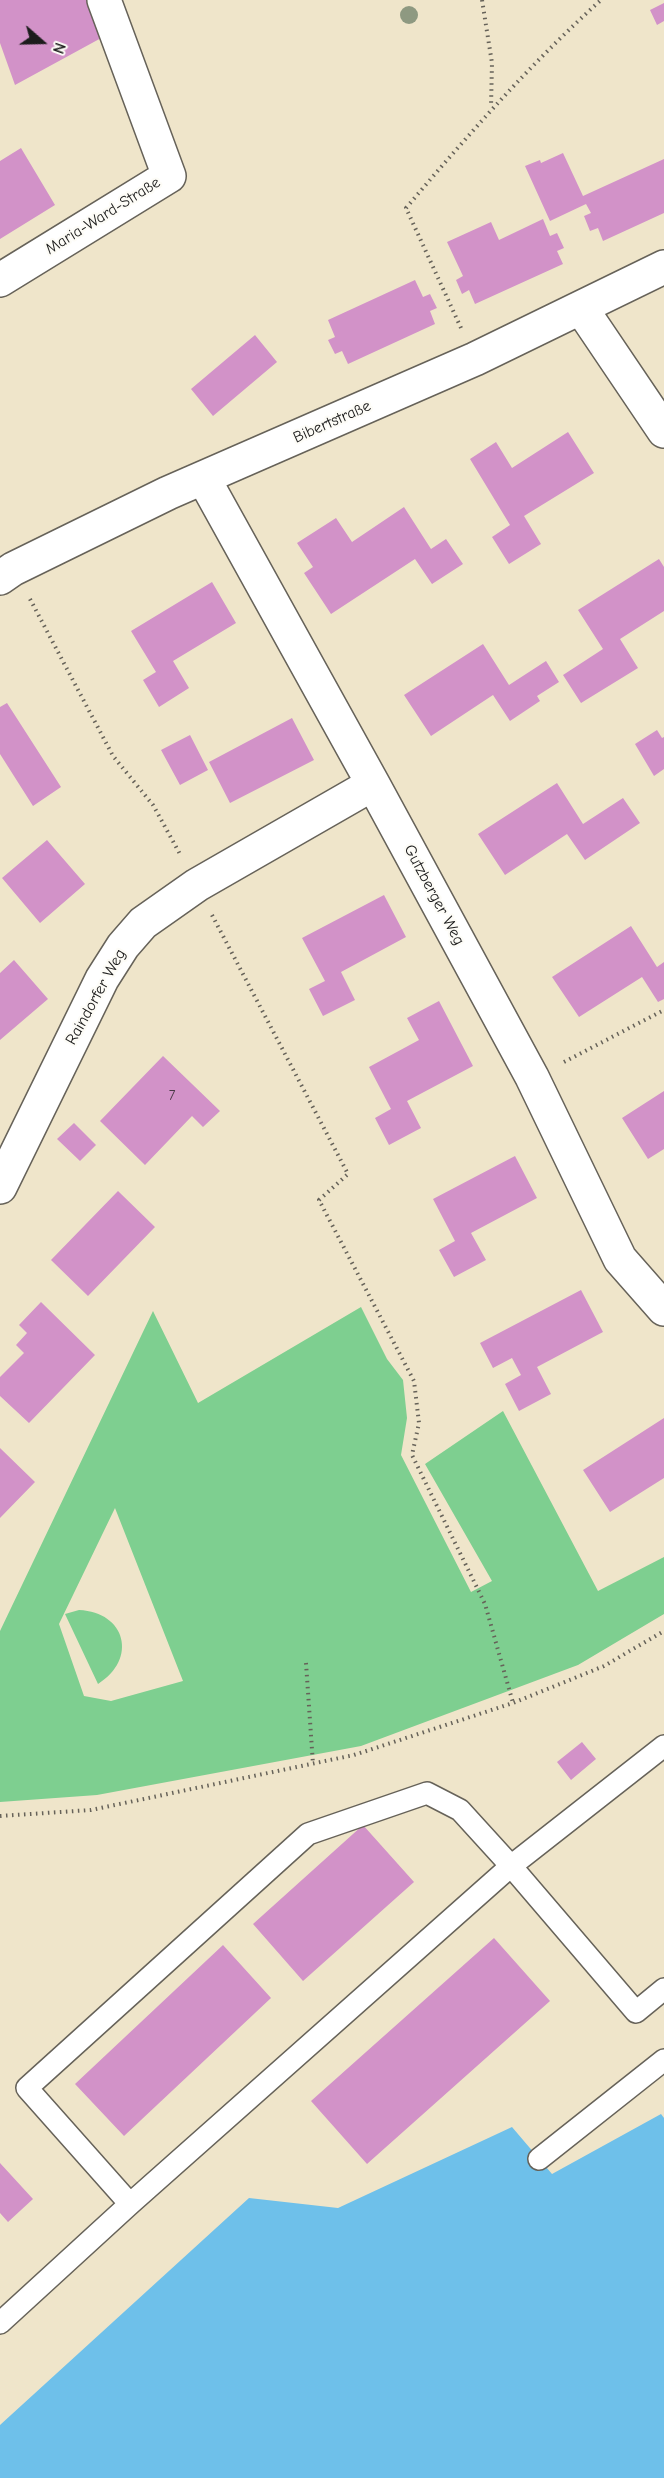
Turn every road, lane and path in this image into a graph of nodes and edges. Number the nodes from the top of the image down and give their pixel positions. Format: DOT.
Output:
graph roads {
  1 [pos="104,0"];
  2 [pos="482,0"];
  3 [pos="601,0"];
  4 [pos="491,108"];
  5 [pos="664,267"];
  6 [pos="0,280"];
  7 [pos="581,308"];
  8 [pos="475,359"];
  9 [pos="664,431"];
  10 [pos="204,479"];
  11 [pos="7,573"];
  12 [pos="374,784"];
  13 [pos="197,885"];
  14 [pos="664,1010"];
  15 [pos="532,1077"];
  16 [pos="0,1187"];
  17 [pos="664,1309"];
  18 [pos="664,1631"];
  19 [pos="306,1663"];
  20 [pos="513,1702"];
  21 [pos="664,1746"];
  22 [pos="313,1764"];
  23 [pos="0,1816"];
  24 [pos="511,1866"];
  25 [pos="664,1989"];
  26 [pos="664,2060"];
  27 [pos="539,2159"];
  28 [pos="129,2204"];
  29 [pos="0,2323"];
  1 -- 6 [label="street, Maria-Ward-Straße"];
  2 -- 4 [label="path"];
  3 -- 4 [label="path"];
  4 -- 8 [label="path"];
  5 -- 7 [label="street, Bibertstraße"];
  7 -- 8 [label="street, Bibertstraße"];
  7 -- 9 [label="street"];
  8 -- 10 [label="street, Bibertstraße"];
  10 -- 11 [label="street, Bibertstraße"];
  10 -- 12 [label="street, Gutzberger Weg"];
  11 -- 13 [label="path"];
  12 -- 13 [label="street, Raindorfer Weg"];
  12 -- 15 [label="street, Gutzberger Weg"];
  13 -- 16 [label="street, Raindorfer Weg"];
  13 -- 20 [label="path"];
  14 -- 15 [label="path"];
  15 -- 17 [label="street, Gutzberger Weg"];
  18 -- 20 [label="path"];
  19 -- 22 [label="path"];
  20 -- 22 [label="path"];
  21 -- 24 [label="lane"];
  22 -- 23 [label="path"];
  24 -- 25 [label="lane"];
  24 -- 28 [label="lane"];
  24 -- 28 [label="lane"];
  26 -- 27 [label="lane"];
  28 -- 29 [label="lane"];
}
